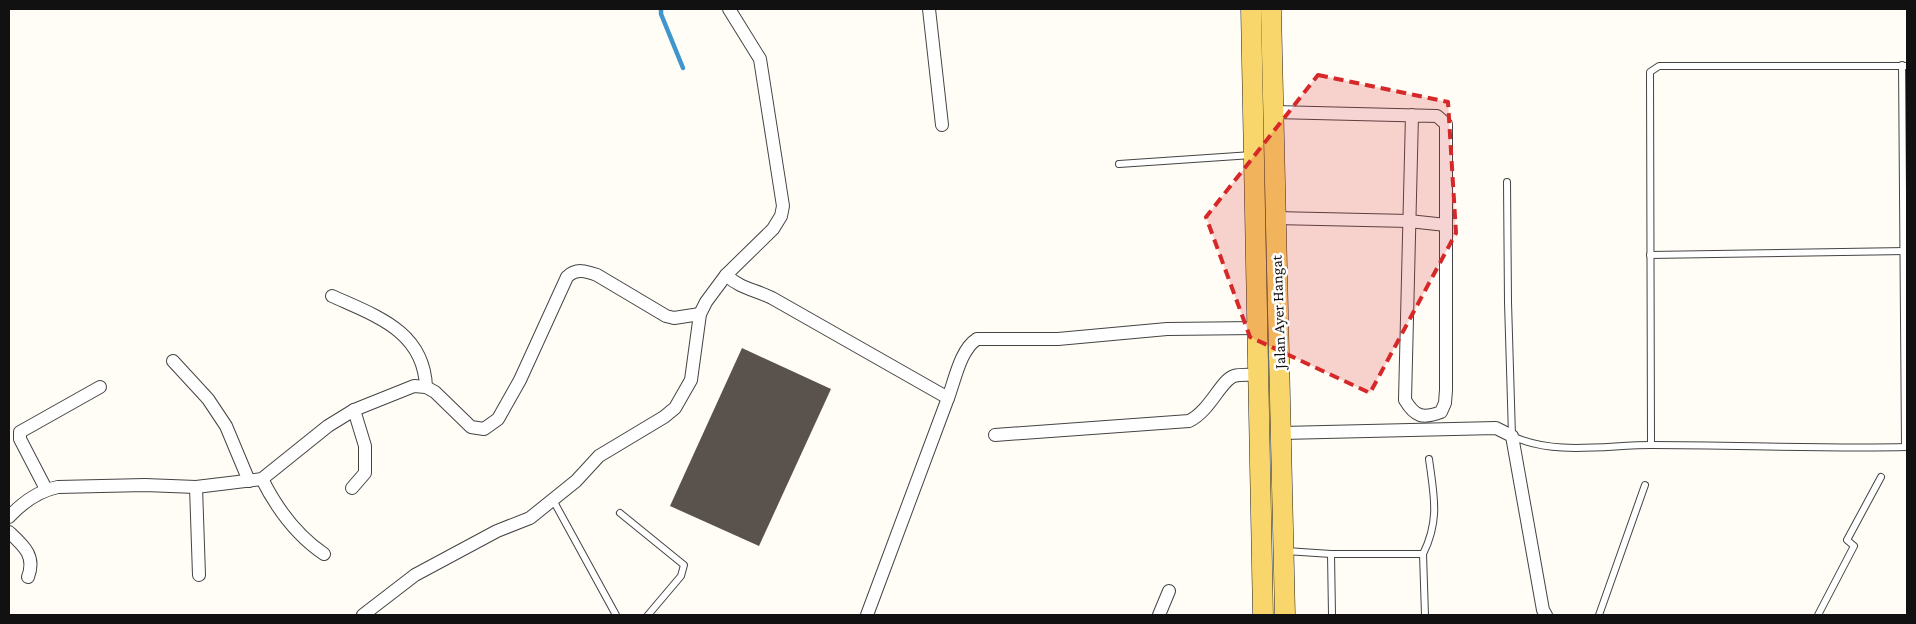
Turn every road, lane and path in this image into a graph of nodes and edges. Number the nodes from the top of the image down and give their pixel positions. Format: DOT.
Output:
graph roads {
  1 [pos="729,9"];
  2 [pos="929,9"];
  3 [pos="1251,9"];
  4 [pos="1272,9"];
  5 [pos="1905,66"];
  6 [pos="1274,112"];
  7 [pos="1412,115"];
  8 [pos="942,125"];
  9 [pos="1252,155"];
  10 [pos="1118,164"];
  11 [pos="1507,182"];
  12 [pos="1275,218"];
  13 [pos="1409,221"];
  14 [pos="1446,225"];
  15 [pos="1905,251"];
  16 [pos="1650,255"];
  17 [pos="726,275"];
  18 [pos="332,296"];
  19 [pos="700,314"];
  20 [pos="1256,328"];
  21 [pos="173,361"];
  22 [pos="1258,375"];
  23 [pos="100,387"];
  24 [pos="426,387"];
  25 [pos="948,398"];
  26 [pos="354,410"];
  27 [pos="1282,433"];
  28 [pos="995,435"];
  29 [pos="1512,436"];
  30 [pos="1650,445"];
  31 [pos="1906,447"];
  32 [pos="1429,459"];
  33 [pos="1880,477"];
  34 [pos="256,480"];
  35 [pos="1645,485"];
  36 [pos="196,487"];
  37 [pos="352,488"];
  38 [pos="46,489"];
  39 [pos="553,500"];
  40 [pos="620,513"];
  41 [pos="9,517"];
  42 [pos="9,532"];
  43 [pos="1285,551"];
  44 [pos="324,554"];
  45 [pos="1331,554"];
  46 [pos="1423,554"];
  47 [pos="199,575"];
  48 [pos="28,577"];
  49 [pos="1169,591"];
  50 [pos="363,615"];
  51 [pos="616,615"];
  52 [pos="648,615"];
  53 [pos="867,615"];
  54 [pos="1159,615"];
  55 [pos="1263,615"];
  56 [pos="1285,615"];
  57 [pos="1332,615"];
  58 [pos="1425,615"];
  59 [pos="1546,615"];
  60 [pos="1599,615"];
  61 [pos="1818,615"];
  1 -- 17 [label="street"];
  2 -- 8 [label="street"];
  3 -- 9 [label="main road, Jalan Ayer Hangat"];
  4 -- 6 [label="main road, Jalan Ayer Hangat"];
  5 -- 15 [label="lane"];
  5 -- 16 [label="lane"];
  6 -- 7 [label="street"];
  6 -- 12 [label="main road, Jalan Ayer Hangat"];
  7 -- 13 [label="street"];
  7 -- 14 [label="street"];
  9 -- 10 [label="lane"];
  9 -- 20 [label="main road, Jalan Ayer Hangat"];
  11 -- 29 [label="lane"];
  12 -- 13 [label="street"];
  12 -- 27 [label="main road, Jalan Ayer Hangat"];
  13 -- 14 [label="street"];
  13 -- 14 [label="street"];
  15 -- 16 [label="lane"];
  15 -- 31 [label="lane"];
  16 -- 30 [label="lane"];
  17 -- 19 [label="street"];
  17 -- 25 [label="street"];
  18 -- 24 [label="street"];
  19 -- 24 [label="street"];
  19 -- 39 [label="street"];
  20 -- 22 [label="main road, Jalan Ayer Hangat"];
  20 -- 25 [label="street"];
  21 -- 34 [label="street"];
  22 -- 28 [label="street"];
  22 -- 55 [label="main road, Jalan Ayer Hangat"];
  23 -- 38 [label="street"];
  24 -- 26 [label="street"];
  25 -- 53 [label="street"];
  26 -- 34 [label="street"];
  26 -- 37 [label="street"];
  27 -- 29 [label="street"];
  27 -- 43 [label="main road, Jalan Ayer Hangat"];
  29 -- 30 [label="lane"];
  29 -- 59 [label="street"];
  30 -- 31 [label="lane"];
  32 -- 46 [label="lane"];
  33 -- 61 [label="lane"];
  34 -- 36 [label="street"];
  34 -- 44 [label="street"];
  35 -- 60 [label="lane"];
  36 -- 38 [label="street"];
  36 -- 47 [label="street"];
  38 -- 41 [label="street"];
  39 -- 50 [label="street"];
  39 -- 51 [label="lane"];
  40 -- 52 [label="lane"];
  42 -- 48 [label="street"];
  43 -- 45 [label="lane"];
  43 -- 56 [label="main road, Jalan Ayer Hangat"];
  45 -- 46 [label="lane"];
  45 -- 57 [label="lane"];
  46 -- 58 [label="lane"];
  49 -- 54 [label="street"];
}
